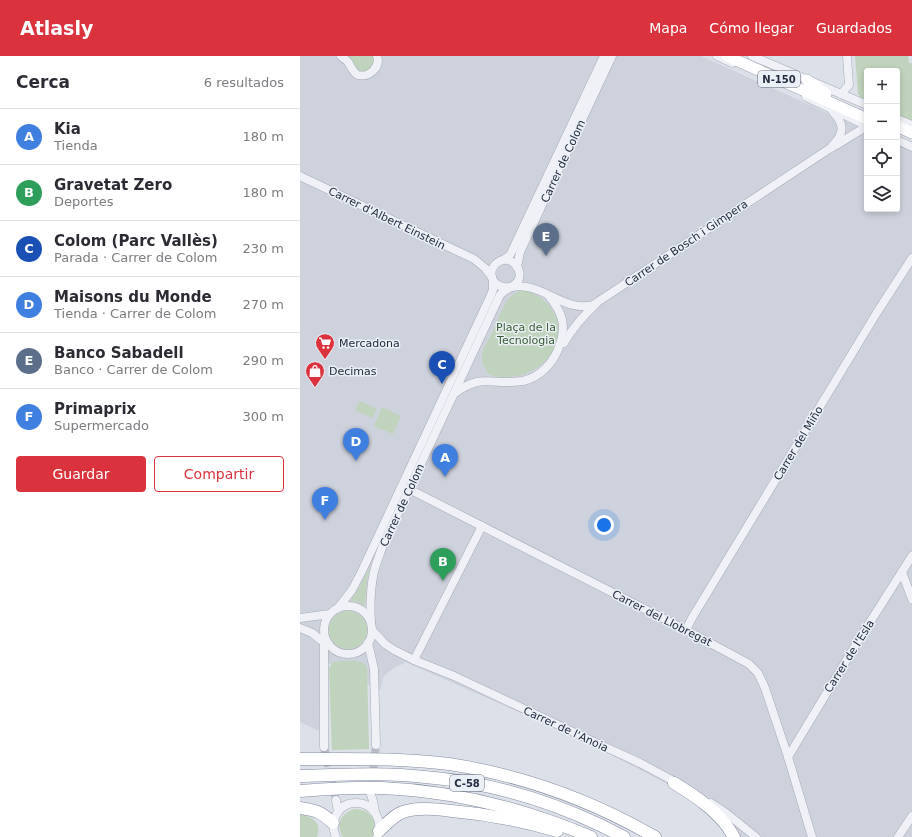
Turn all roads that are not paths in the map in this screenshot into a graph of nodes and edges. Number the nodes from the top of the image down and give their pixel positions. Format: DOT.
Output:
graph roads {
  1 [pos="340,56"];
  2 [pos="377,56"];
  3 [pos="604,56"];
  4 [pos="612,56"];
  5 [pos="717,56"];
  6 [pos="727,56"];
  7 [pos="739,56"];
  8 [pos="752,56"];
  9 [pos="847,56"];
  10 [pos="807,80"];
  11 [pos="841,94"];
  12 [pos="807,98"];
  13 [pos="829,102"];
  14 [pos="865,104"];
  15 [pos="864,112"];
  16 [pos="864,118"];
  17 [pos="900,119"];
  18 [pos="864,125"];
  19 [pos="912,125"];
  20 [pos="900,127"];
  21 [pos="864,129"];
  22 [pos="912,132"];
  23 [pos="900,133"];
  24 [pos="912,139"];
  25 [pos="900,141"];
  26 [pos="912,147"];
  27 [pos="829,149"];
  28 [pos="300,176"];
  29 [pos="912,258"];
  30 [pos="474,259"];
  31 [pos="501,261"];
  32 [pos="518,269"];
  33 [pos="493,279"];
  34 [pos="511,287"];
  35 [pos="538,290"];
  36 [pos="547,294"];
  37 [pos="598,302"];
  38 [pos="558,352"];
  39 [pos="453,395"];
  40 [pos="409,489"];
  41 [pos="482,526"];
  42 [pos="912,556"];
  43 [pos="902,572"];
  44 [pos="912,599"];
  45 [pos="338,608"];
  46 [pos="330,614"];
  47 [pos="300,618"];
  48 [pos="371,626"];
  49 [pos="304,629"];
  50 [pos="686,630"];
  51 [pos="368,643"];
  52 [pos="326,646"];
  53 [pos="414,660"];
  54 [pos="376,745"];
  55 [pos="324,747"];
  56 [pos="788,757"];
  57 [pos="300,759"];
  58 [pos="300,776"];
  59 [pos="674,783"];
  60 [pos="300,791"];
  61 [pos="370,792"];
  62 [pos="336,800"];
  63 [pos="300,808"];
  64 [pos="375,812"];
  65 [pos="912,816"];
  66 [pos="335,825"];
  67 [pos="643,830"];
  68 [pos="378,835"];
  69 [pos="329,837"];
  70 [pos="573,837"];
  71 [pos="591,837"];
  72 [pos="624,837"];
  73 [pos="655,837"];
  74 [pos="661,837"];
  75 [pos="734,837"];
  76 [pos="756,837"];
  77 [pos="812,837"];
  78 [pos="898,837"];
  1 -- 2 [label="street"];
  3 -- 31 [label="street, Carrer de Colom"];
  4 -- 32 [label="street, Carrer de Colom"];
  5 -- 12 [label="street"];
  6 -- 13 [label="main road, N-150"];
  7 -- 13 [label="main road, N-150"];
  8 -- 10 [label="street"];
  9 -- 11 [label="street"];
  10 -- 11 [label="street"];
  10 -- 13 [label="main road"];
  11 -- 14 [label="street"];
  12 -- 13 [label="main road"];
  13 -- 15 [label="main road, N-150"];
  13 -- 16 [label="main road, N-150"];
  13 -- 18 [label="street"];
  13 -- 27 [label="street, Carrer de Bosch i Gimpera"];
  17 -- 19 [label="street"];
  20 -- 22 [label="main road"];
  21 -- 27 [label="street, Carrer de Bosch i Gimpera"];
  23 -- 24 [label="main road"];
  25 -- 26 [label="street"];
  27 -- 37 [label="street, Carrer de Bosch i Gimpera"];
  28 -- 30 [label="street, Carrer d'Albert Einstein"];
  29 -- 50 [label="street, Carrer del Miño"];
  30 -- 31 [label="street, Carrer d'Albert Einstein"];
  30 -- 33 [label="street, Carrer d'Albert Einstein"];
  31 -- 32 [label="street"];
  31 -- 33 [label="street"];
  32 -- 34 [label="street"];
  32 -- 35 [label="street, Carrer de Bosch i Gimpera"];
  33 -- 34 [label="street"];
  33 -- 45 [label="street, Carrer de Colom"];
  34 -- 35 [label="street, Carrer de Bosch i Gimpera"];
  34 -- 39 [label="street, Carrer de Colom"];
  35 -- 36 [label="street, Carrer de Bosch i Gimpera"];
  36 -- 37 [label="street, Carrer de Bosch i Gimpera"];
  36 -- 38 [label="street"];
  37 -- 38 [label="street"];
  38 -- 39 [label="street"];
  39 -- 40 [label="street, Carrer de Colom"];
  40 -- 41 [label="street, Carrer del Llobregat"];
  40 -- 48 [label="street, Carrer de Colom"];
  41 -- 50 [label="street, Carrer del Llobregat"];
  41 -- 53 [label="street"];
  42 -- 43 [label="street, Carrer de l'Esla"];
  43 -- 44 [label="street"];
  43 -- 56 [label="street, Carrer de l'Esla"];
  45 -- 46 [label="street"];
  45 -- 48 [label="street"];
  46 -- 47 [label="street"];
  46 -- 52 [label="street"];
  48 -- 51 [label="street"];
  48 -- 53 [label="street, Carrer de l'Anoia"];
  49 -- 52 [label="street"];
  50 -- 56 [label="street, Carrer del Llobregat"];
  51 -- 52 [label="street"];
  51 -- 54 [label="street"];
  52 -- 55 [label="street"];
  53 -- 59 [label="street, Carrer de l'Anoia"];
  56 -- 77 [label="street, Carrer del Llobregat"];
  57 -- 67 [label="highway, C-58"];
  58 -- 72 [label="highway, C-58"];
  59 -- 75 [label="highway"];
  59 -- 76 [label="street, Carrer de l'Anoia"];
  60 -- 71 [label="highway"];
  61 -- 64 [label="street"];
  62 -- 66 [label="street"];
  63 -- 66 [label="highway"];
  64 -- 66 [label="street"];
  64 -- 68 [label="street"];
  65 -- 78 [label="street"];
  66 -- 69 [label="street"];
  67 -- 73 [label="highway, C-58"];
  67 -- 74 [label="highway"];
  68 -- 70 [label="highway"];
}
